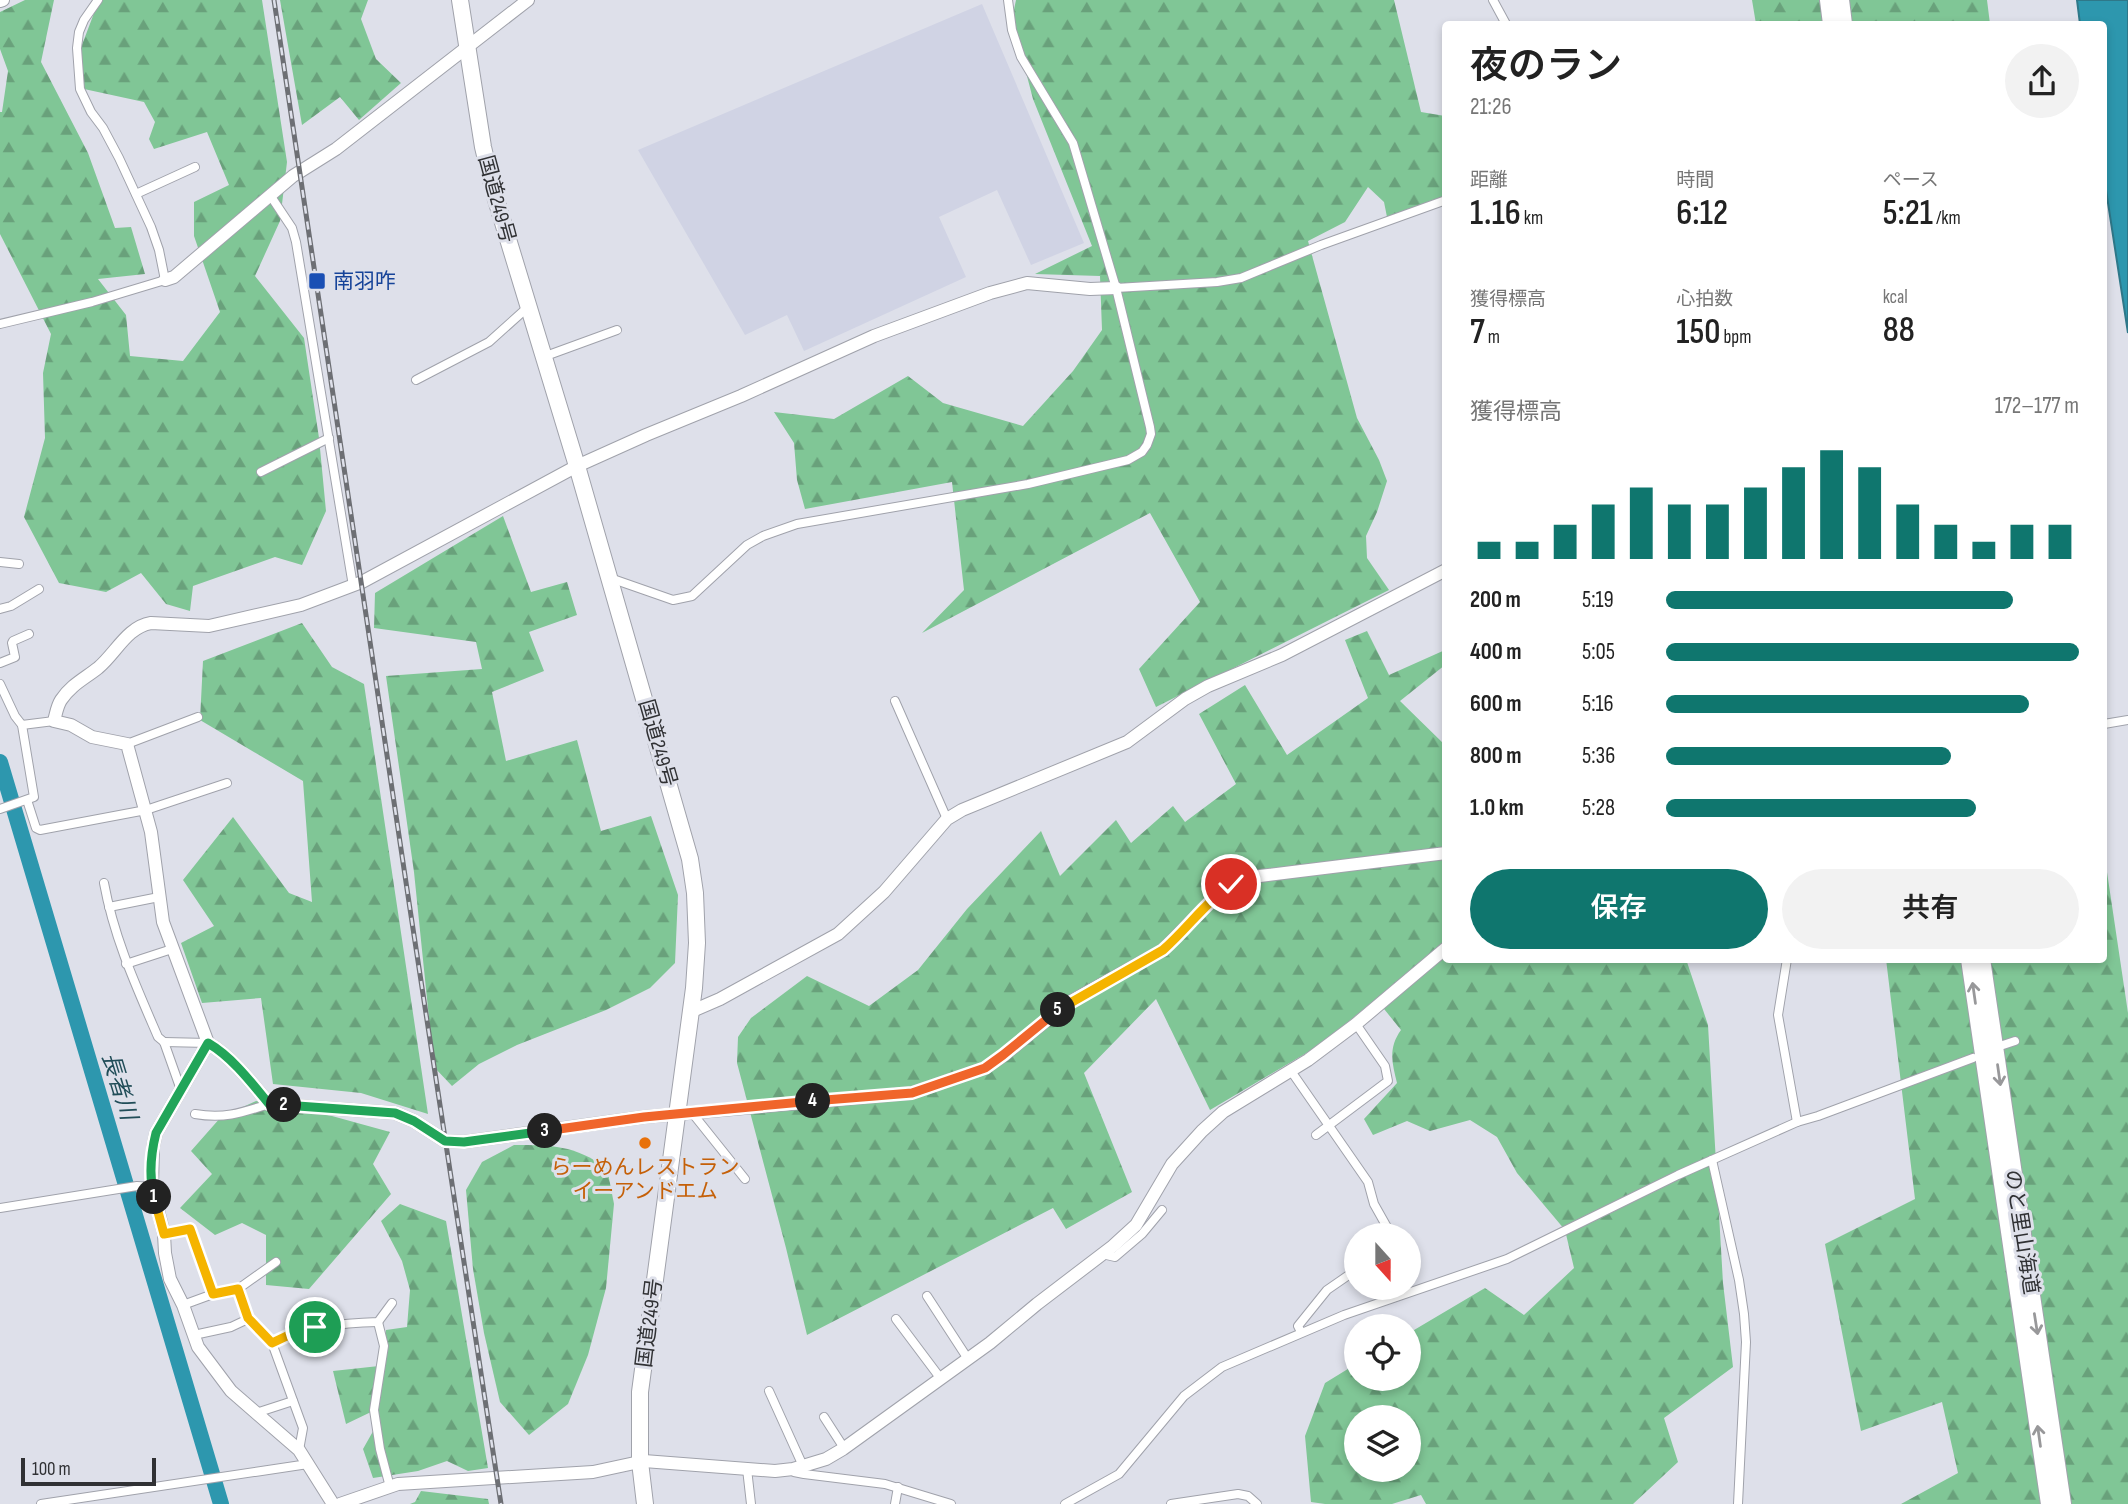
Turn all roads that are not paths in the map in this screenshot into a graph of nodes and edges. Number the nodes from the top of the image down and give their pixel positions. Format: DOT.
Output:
graph roads {
  1 [pos="97,0"];
  2 [pos="460,0"];
  3 [pos="528,0"];
  4 [pos="1007,0"];
  5 [pos="1493,0"];
  6 [pos="1828,0"];
  7 [pos="1841,0"];
  8 [pos="1504,21"];
  9 [pos="1831,21"];
  10 [pos="1844,21"];
  11 [pos="467,46"];
  12 [pos="195,167"];
  13 [pos="136,194"];
  14 [pos="270,195"];
  15 [pos="1442,201"];
  16 [pos="164,280"];
  17 [pos="1115,288"];
  18 [pos="528,307"];
  19 [pos="0,324"];
  20 [pos="617,330"];
  21 [pos="542,357"];
  22 [pos="416,380"];
  23 [pos="329,438"];
  24 [pos="577,466"];
  25 [pos="261,472"];
  26 [pos="0,562"];
  27 [pos="19,564"];
  28 [pos="1442,572"];
  29 [pos="608,577"];
  30 [pos="353,586"];
  31 [pos="39,589"];
  32 [pos="0,609"];
  33 [pos="29,634"];
  34 [pos="0,663"];
  35 [pos="0,684"];
  36 [pos="895,701"];
  37 [pos="198,717"];
  38 [pos="2128,720"];
  39 [pos="54,721"];
  40 [pos="2107,724"];
  41 [pos="22,725"];
  42 [pos="127,744"];
  43 [pos="227,783"];
  44 [pos="24,801"];
  45 [pos="3,808"];
  46 [pos="146,810"];
  47 [pos="947,819"];
  48 [pos="1442,853"];
  49 [pos="104,883"];
  50 [pos="159,897"];
  51 [pos="109,907"];
  52 [pos="172,948"];
  53 [pos="1442,950"];
  54 [pos="1786,963"];
  55 [pos="1970,963"];
  56 [pos="1983,963"];
  57 [pos="126,964"];
  58 [pos="690,1012"];
  59 [pos="1356,1024"];
  60 [pos="2015,1041"];
  61 [pos="164,1042"];
  62 [pos="208,1043"];
  63 [pos="2003,1045"];
  64 [pos="1972,1058"];
  65 [pos="1291,1071"];
  66 [pos="181,1090"];
  67 [pos="269,1104"];
  68 [pos="195,1114"];
  69 [pos="685,1115"];
  70 [pos="1797,1122"];
  71 [pos="1330,1125"];
  72 [pos="1316,1135"];
  73 [pos="1712,1160"];
  74 [pos="745,1179"];
  75 [pos="152,1187"];
  76 [pos="0,1208"];
  77 [pos="1162,1210"];
  78 [pos="1385,1223"];
  79 [pos="164,1234"];
  80 [pos="1102,1254"];
  81 [pos="276,1262"];
  82 [pos="1344,1278"];
  83 [pos="238,1289"];
  84 [pos="213,1294"];
  85 [pos="927,1296"];
  86 [pos="392,1303"];
  87 [pos="183,1304"];
  88 [pos="248,1318"];
  89 [pos="896,1319"];
  90 [pos="377,1322"];
  91 [pos="1301,1332"];
  92 [pos="194,1335"];
  93 [pos="272,1343"];
  94 [pos="968,1359"];
  95 [pos="941,1379"];
  96 [pos="769,1391"];
  97 [pos="293,1401"];
  98 [pos="256,1413"];
  99 [pos="824,1418"];
  100 [pos="2054,1436"];
  101 [pos="844,1448"];
  102 [pos="299,1450"];
  103 [pos="640,1462"];
  104 [pos="308,1464"];
  105 [pos="798,1467"];
  106 [pos="747,1469"];
  107 [pos="390,1487"];
  108 [pos="898,1487"];
  109 [pos="41,1504"];
  110 [pos="333,1504"];
  111 [pos="340,1504"];
  112 [pos="645,1504"];
  113 [pos="751,1504"];
  114 [pos="895,1504"];
  115 [pos="951,1504"];
  116 [pos="1065,1504"];
  117 [pos="1171,1504"];
  118 [pos="1257,1504"];
  119 [pos="1738,1504"];
  120 [pos="2049,1504"];
  121 [pos="2063,1504"];
  122 [pos="2071,1504"];
  1 -- 13 [label="street"];
  2 -- 11 [label="highway, 国道249号"];
  3 -- 11 [label="street"];
  4 -- 17 [label="street"];
  5 -- 8 [label="street"];
  6 -- 9 [label="highway"];
  7 -- 10 [label="highway"];
  11 -- 14 [label="street"];
  11 -- 18 [label="highway, 国道249号"];
  12 -- 13 [label="street"];
  13 -- 16 [label="street"];
  14 -- 16 [label="street"];
  14 -- 23 [label="street"];
  15 -- 17 [label="street"];
  16 -- 19 [label="street"];
  17 -- 24 [label="street"];
  17 -- 29 [label="street"];
  18 -- 21 [label="highway, 国道249号"];
  18 -- 22 [label="street"];
  20 -- 21 [label="street"];
  21 -- 24 [label="highway, 国道249号"];
  23 -- 25 [label="street"];
  23 -- 30 [label="street"];
  24 -- 29 [label="highway, 国道249号"];
  24 -- 30 [label="street"];
  26 -- 27 [label="street"];
  28 -- 47 [label="street"];
  29 -- 58 [label="highway, 国道249号"];
  30 -- 39 [label="street"];
  31 -- 32 [label="street"];
  33 -- 34 [label="street"];
  35 -- 41 [label="street"];
  36 -- 47 [label="street"];
  37 -- 42 [label="street"];
  38 -- 40 [label="street"];
  39 -- 41 [label="street"];
  39 -- 42 [label="street"];
  41 -- 44 [label="street"];
  42 -- 46 [label="street"];
  43 -- 46 [label="street"];
  44 -- 45 [label="street"];
  44 -- 46 [label="street"];
  46 -- 50 [label="street"];
  47 -- 58 [label="street"];
  48 -- 69 [label="street"];
  49 -- 51 [label="street"];
  50 -- 51 [label="street"];
  50 -- 52 [label="street"];
  51 -- 57 [label="street"];
  52 -- 57 [label="street"];
  52 -- 62 [label="street"];
  53 -- 59 [label="street"];
  54 -- 70 [label="street"];
  120 -- 55 [label="highway, のと里山海道, one-way"];
  56 -- 100 [label="highway, のと里山海道, one-way"];
  57 -- 61 [label="street"];
  58 -- 69 [label="highway, 国道249号"];
  59 -- 65 [label="street"];
  59 -- 71 [label="street"];
  60 -- 63 [label="street"];
  61 -- 62 [label="street"];
  61 -- 66 [label="street"];
  62 -- 66 [label="street"];
  62 -- 67 [label="street"];
  64 -- 70 [label="street"];
  65 -- 71 [label="street"];
  65 -- 80 [label="street"];
  66 -- 75 [label="street"];
  67 -- 68 [label="street"];
  67 -- 69 [label="street"];
  69 -- 74 [label="street"];
  69 -- 103 [label="highway, 国道249号"];
  70 -- 73 [label="street"];
  71 -- 72 [label="street"];
  71 -- 78 [label="street"];
  73 -- 91 [label="street"];
  73 -- 119 [label="street"];
  75 -- 76 [label="street"];
  75 -- 79 [label="street"];
  77 -- 80 [label="street"];
  79 -- 84 [label="street"];
  79 -- 87 [label="street"];
  80 -- 94 [label="street"];
  81 -- 83 [label="street"];
  82 -- 91 [label="street"];
  83 -- 84 [label="street"];
  83 -- 88 [label="street"];
  84 -- 87 [label="street"];
  85 -- 94 [label="street"];
  86 -- 90 [label="street"];
  87 -- 92 [label="street"];
  88 -- 92 [label="street"];
  88 -- 93 [label="street"];
  89 -- 95 [label="street"];
  90 -- 93 [label="street"];
  90 -- 107 [label="street"];
  91 -- 116 [label="street"];
  92 -- 98 [label="street"];
  93 -- 97 [label="street"];
  94 -- 95 [label="street"];
  95 -- 101 [label="street"];
  96 -- 105 [label="street"];
  97 -- 98 [label="street"];
  97 -- 102 [label="street"];
  98 -- 102 [label="street"];
  99 -- 101 [label="street"];
  100 -- 121 [label="highway, のと里山海道"];
  100 -- 122 [label="highway"];
  101 -- 105 [label="street"];
  102 -- 104 [label="street"];
  103 -- 106 [label="street"];
  103 -- 107 [label="street"];
  103 -- 112 [label="highway, 国道249号"];
  104 -- 109 [label="street"];
  104 -- 110 [label="street"];
  105 -- 106 [label="street"];
  105 -- 108 [label="street"];
  106 -- 113 [label="street"];
  107 -- 111 [label="street"];
  108 -- 114 [label="street"];
  108 -- 115 [label="street"];
  117 -- 118 [label="street"];
}
